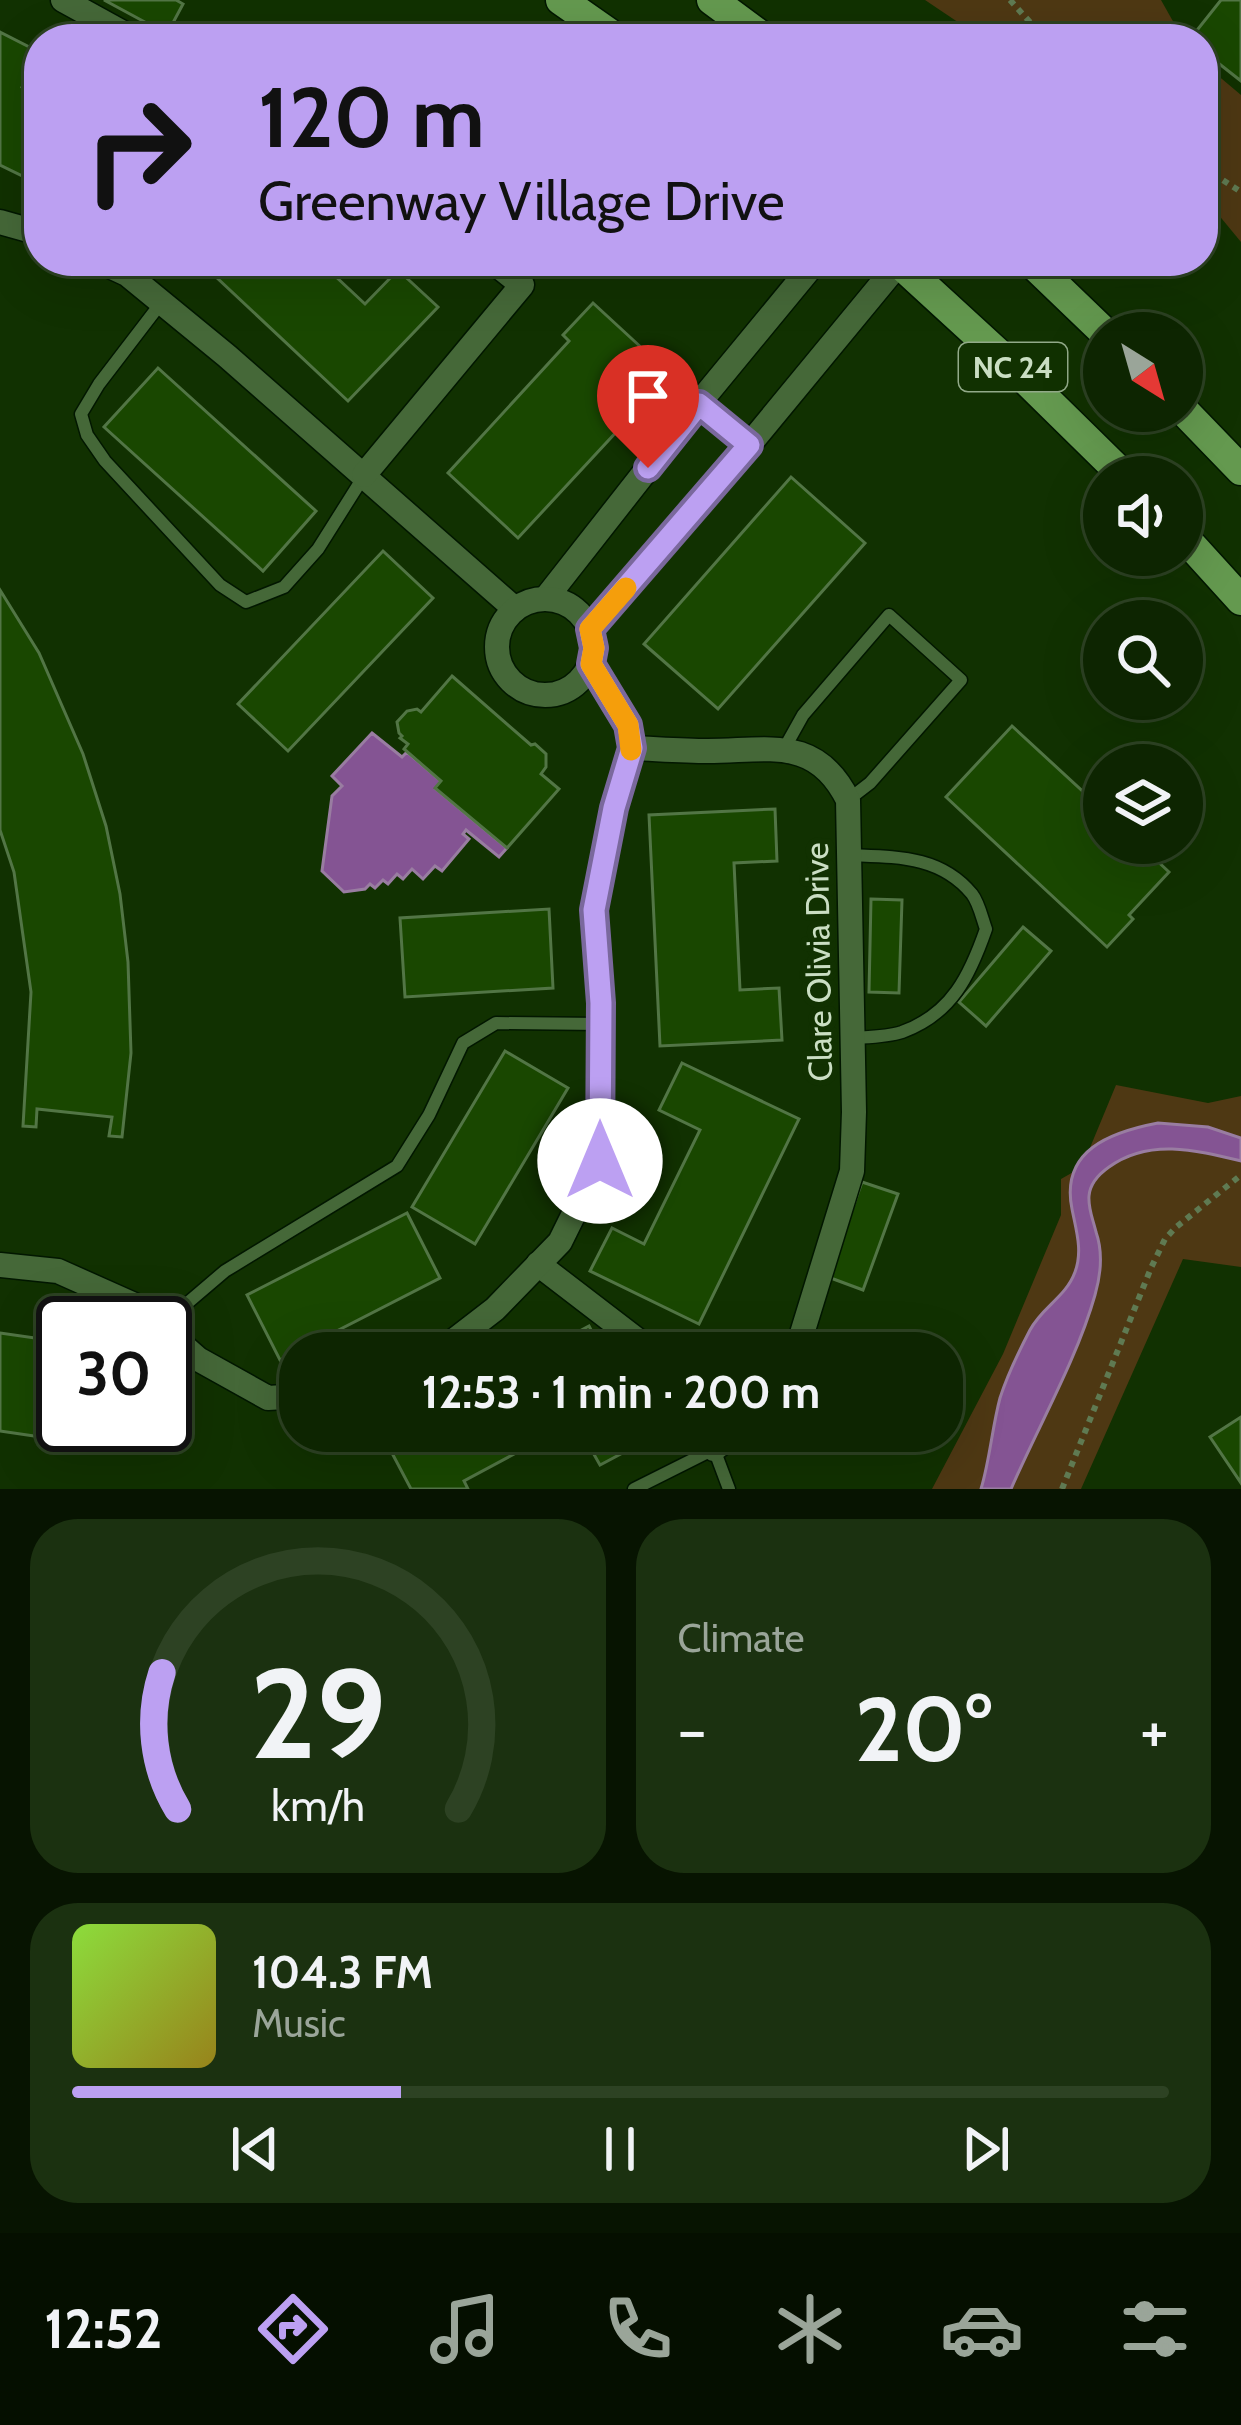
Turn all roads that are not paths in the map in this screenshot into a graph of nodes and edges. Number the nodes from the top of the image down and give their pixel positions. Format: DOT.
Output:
graph roads {
  1 [pos="63,0"];
  2 [pos="562,0"];
  3 [pos="712,0"];
  4 [pos="107,24"];
  5 [pos="596,24"];
  6 [pos="744,24"];
  7 [pos="129,276"];
  8 [pos="511,276"];
  9 [pos="804,276"];
  10 [pos="887,276"];
  11 [pos="913,276"];
  12 [pos="1046,276"];
  13 [pos="162,303"];
  14 [pos="1083,312"];
  15 [pos="699,404"];
  16 [pos="1203,431"];
  17 [pos="749,445"];
  18 [pos="1104,456"];
  19 [pos="1241,470"];
  20 [pos="364,475"];
  21 [pos="1203,558"];
  22 [pos="546,598"];
  23 [pos="1241,600"];
  24 [pos="515,609"];
  25 [pos="590,629"];
  26 [pos="591,664"];
  27 [pos="632,748"];
  28 [pos="784,748"];
  29 [pos="848,800"];
  30 [pos="850,855"];
  31 [pos="601,1024"];
  32 [pos="853,1038"];
  33 [pos="538,1264"];
  34 [pos="0,1265"];
  35 [pos="114,1296"];
  36 [pos="192,1299"];
  37 [pos="465,1332"];
  38 [pos="627,1332"];
  39 [pos="802,1332"];
  40 [pos="192,1353"];
  41 [pos="279,1397"];
  42 [pos="690,1452"];
  43 [pos="713,1452"];
  44 [pos="634,1489"];
  45 [pos="729,1489"];
  1 -- 4 [label="street"];
  2 -- 5 [label="main road"];
  3 -- 6 [label="main road"];
  7 -- 13 [label="street"];
  8 -- 20 [label="street"];
  9 -- 15 [label="street"];
  10 -- 17 [label="street"];
  11 -- 18 [label="main road, NC 24"];
  12 -- 14 [label="main road, NC 24"];
  13 -- 20 [label="street"];
  13 -- 20 [label="lane"];
  15 -- 17 [label="street"];
  15 -- 22 [label="street"];
  16 -- 19 [label="main road"];
  17 -- 25 [label="street"];
  20 -- 24 [label="street"];
  21 -- 23 [label="main road"];
  22 -- 24 [label="street"];
  22 -- 25 [label="street"];
  24 -- 26 [label="street"];
  25 -- 26 [label="street"];
  26 -- 27 [label="street"];
  27 -- 28 [label="street"];
  27 -- 31 [label="street"];
  28 -- 29 [label="street, Clare Olivia Drive"];
  28 -- 29 [label="lane"];
  29 -- 30 [label="street, Clare Olivia Drive"];
  30 -- 32 [label="street, Clare Olivia Drive"];
  30 -- 32 [label="lane"];
  31 -- 33 [label="street"];
  31 -- 36 [label="lane"];
  32 -- 39 [label="street, Clare Olivia Drive"];
  33 -- 37 [label="street"];
  33 -- 38 [label="street"];
  34 -- 35 [label="street"];
  40 -- 41 [label="street"];
  42 -- 44 [label="lane"];
  43 -- 45 [label="lane"];
}
